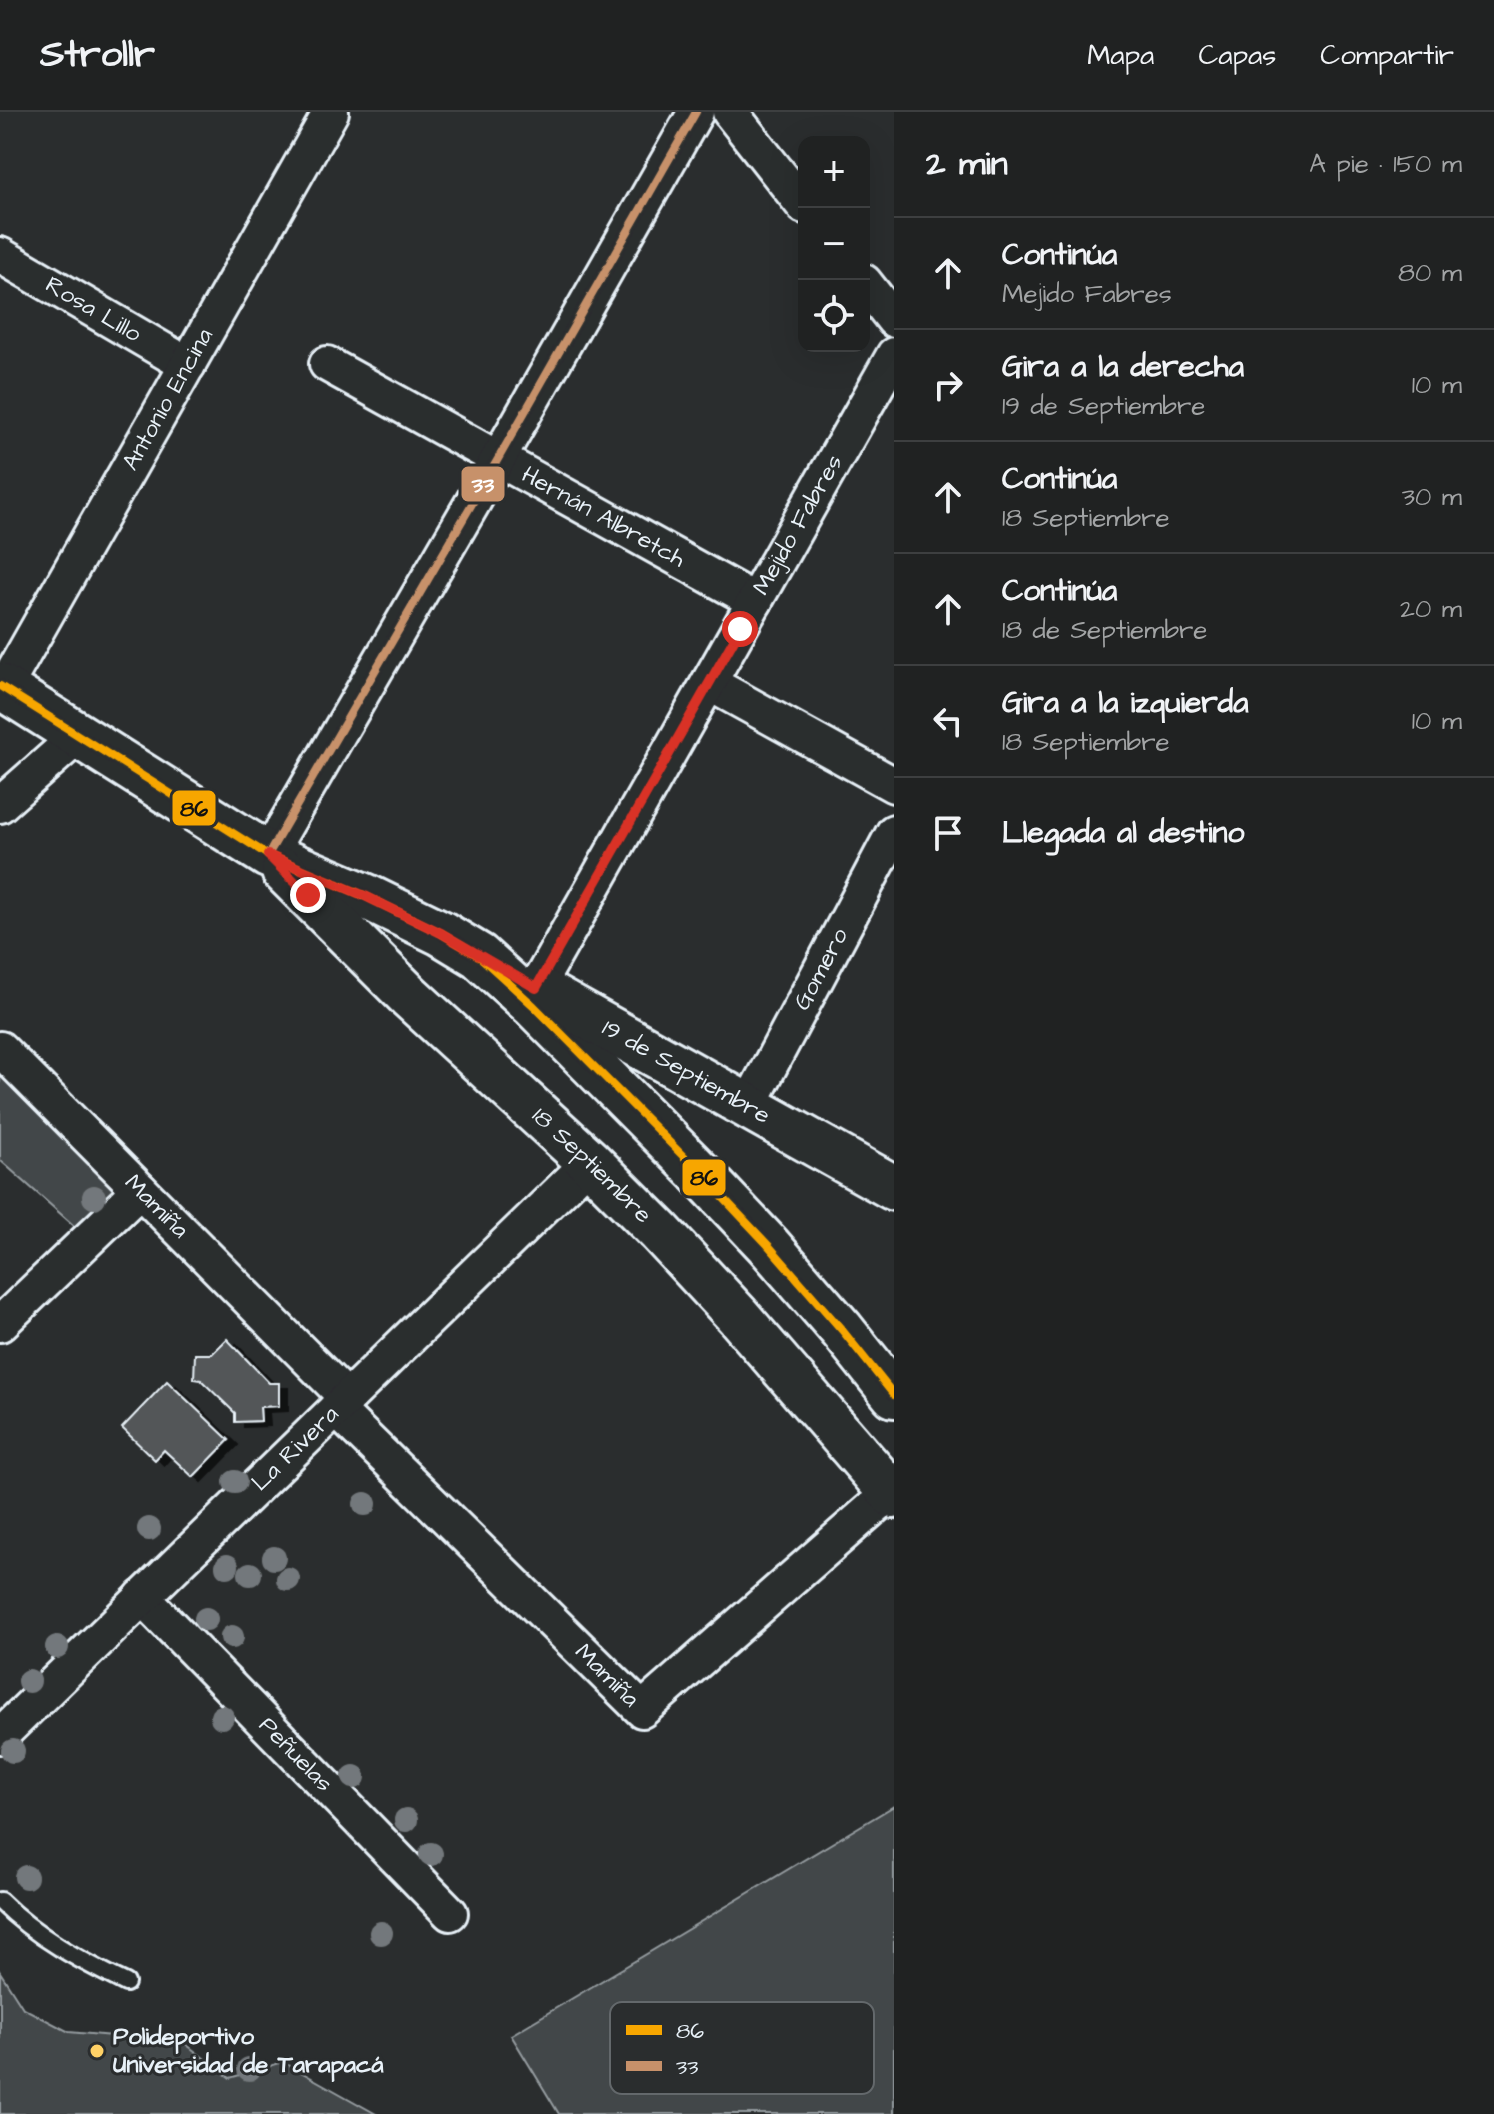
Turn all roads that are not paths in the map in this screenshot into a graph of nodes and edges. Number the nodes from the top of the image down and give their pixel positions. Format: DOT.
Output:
graph roads {
  1 [pos="331,112"];
  2 [pos="696,112"];
  3 [pos="730,112"];
  4 [pos="798,198"];
  5 [pos="0,255"];
  6 [pos="870,290"];
  7 [pos="894,320"];
  8 [pos="894,355"];
  9 [pos="327,364"];
  10 [pos="188,365"];
  11 [pos="498,459"];
  12 [pos="755,601"];
  13 [pos="709,683"];
  14 [pos="2,687"];
  15 [pos="78,736"];
  16 [pos="894,785"];
  17 [pos="0,805"];
  18 [pos="894,832"];
  19 [pos="268,855"];
  20 [pos="479,956"];
  21 [pos="536,988"];
  22 [pos="0,1049"];
  23 [pos="748,1107"];
  24 [pos="590,1162"];
  25 [pos="894,1188"];
  26 [pos="140,1190"];
  27 [pos="0,1324"];
  28 [pos="894,1395"];
  29 [pos="342,1404"];
  30 [pos="893,1494"];
  31 [pos="142,1597"];
  32 [pos="0,1736"];
  33 [pos="0,1901"];
  34 [pos="450,1913"];
  35 [pos="126,1983"];
  1 -- 10 [label="street, Antonio Encina"];
  2 -- 11 [label="street"];
  3 -- 4 [label="street"];
  5 -- 10 [label="street, Rosa Lillo"];
  6 -- 7 [label="street"];
  8 -- 12 [label="street, Mejido Fabres"];
  9 -- 11 [label="street, Hernán Albretch"];
  10 -- 14 [label="street, Antonio Encina"];
  11 -- 12 [label="street, Hernán Albretch"];
  11 -- 19 [label="street"];
  12 -- 13 [label="street, Mejido Fabres"];
  13 -- 16 [label="street"];
  13 -- 21 [label="street, Mejido Fabres"];
  14 -- 15 [label="main road"];
  15 -- 17 [label="street"];
  15 -- 19 [label="main road"];
  18 -- 23 [label="street, Gomero"];
  19 -- 20 [label="main road"];
  19 -- 24 [label="main road, 18 Septiembre"];
  20 -- 21 [label="main road, 19 de Septiembre"];
  20 -- 28 [label="main road"];
  21 -- 23 [label="main road, 19 de Septiembre"];
  22 -- 26 [label="street, Mamiña"];
  23 -- 25 [label="main road, 19 de Septiembre"];
  24 -- 29 [label="street, La Rivera"];
  24 -- 30 [label="main road, 18 Septiembre"];
  26 -- 27 [label="street"];
  26 -- 29 [label="street, Mamiña"];
  29 -- 30 [label="street, Mamiña"];
  29 -- 31 [label="street, La Rivera"];
  31 -- 32 [label="street, La Rivera"];
  31 -- 34 [label="street, Peñuelas"];
  33 -- 35 [label="lane"];
}
